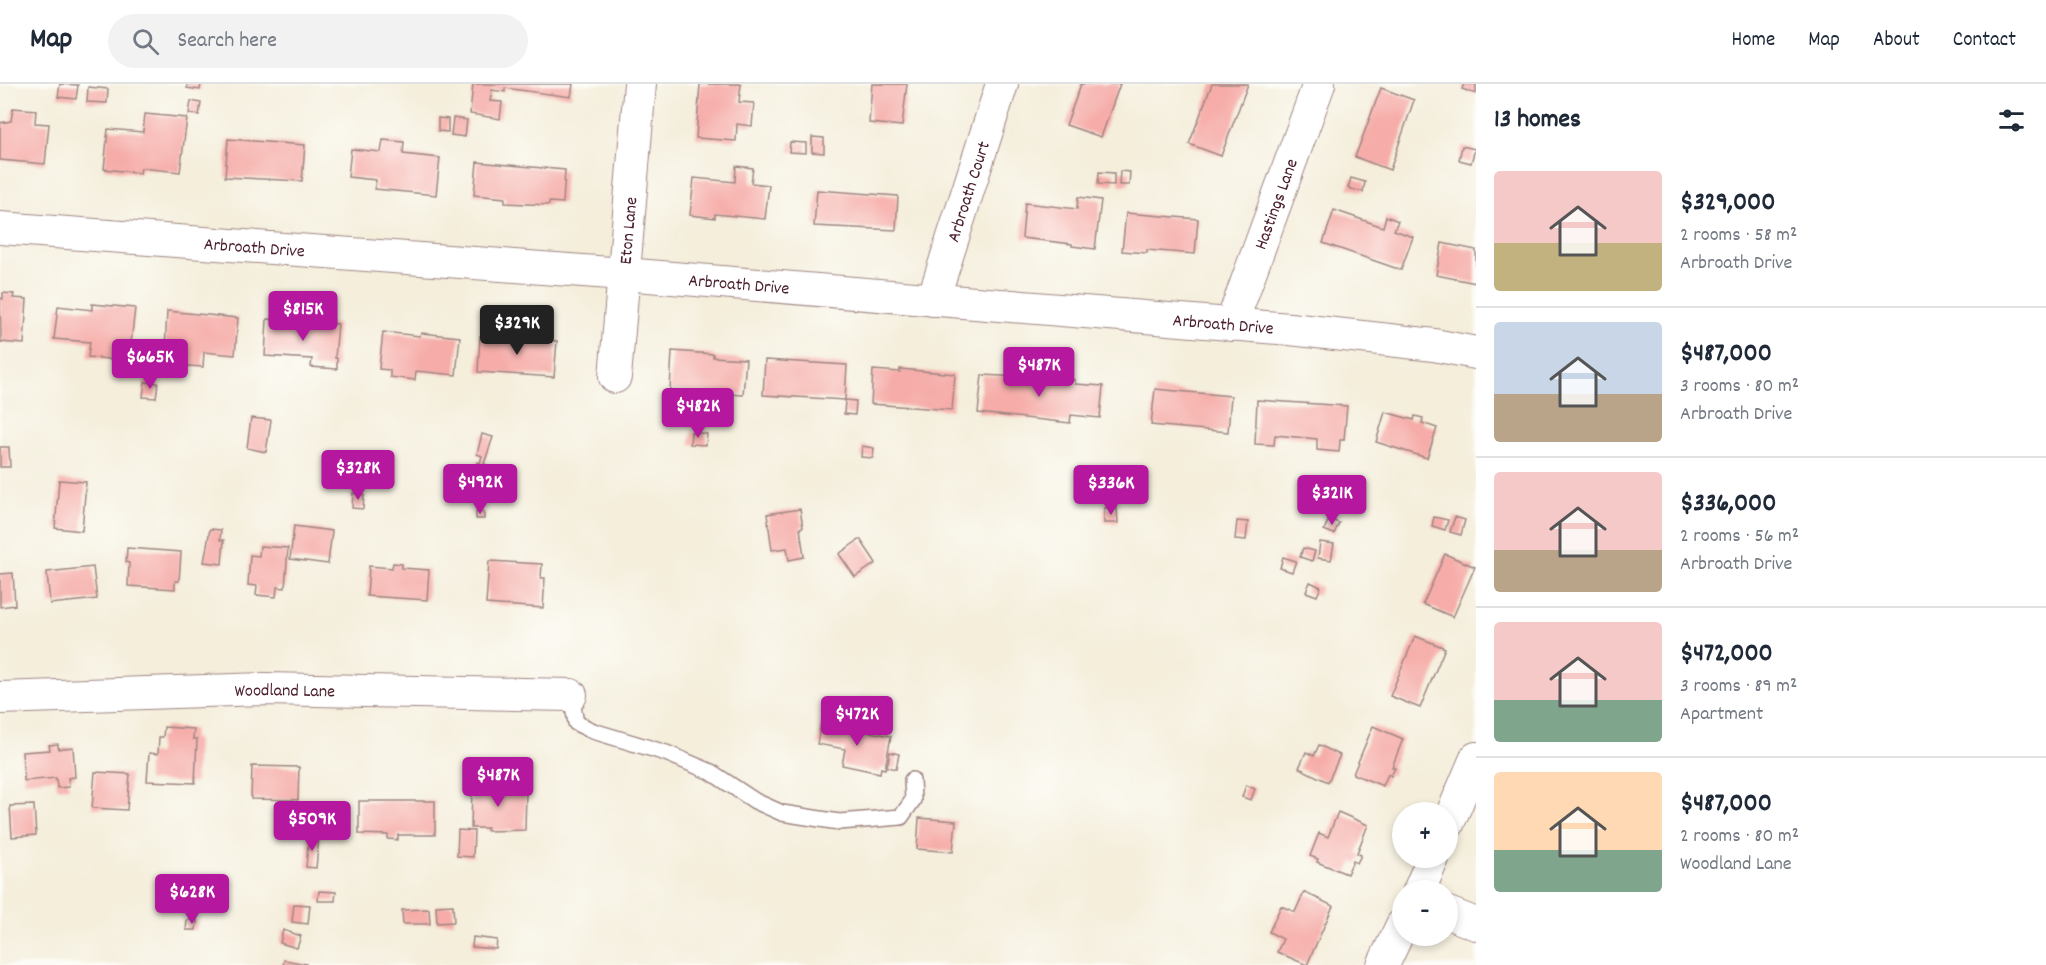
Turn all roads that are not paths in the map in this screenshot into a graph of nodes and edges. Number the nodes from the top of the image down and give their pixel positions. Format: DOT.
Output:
graph roads {
  1 [pos="640,84"];
  2 [pos="1002,84"];
  3 [pos="1319,84"];
  4 [pos="0,228"];
  5 [pos="624,274"];
  6 [pos="933,300"];
  7 [pos="1231,325"];
  8 [pos="1476,353"];
  9 [pos="615,378"];
  10 [pos="571,695"];
  11 [pos="0,698"];
  12 [pos="1476,758"];
  13 [pos="912,780"];
  14 [pos="1457,802"];
  15 [pos="1458,917"];
  16 [pos="1476,924"];
  17 [pos="1392,946"];
  18 [pos="1383,965"];
  1 -- 5 [label="street, Eton Lane"];
  2 -- 6 [label="street, Arbroath Court"];
  3 -- 7 [label="street, Hastings Lane"];
  4 -- 5 [label="street, Arbroath Drive"];
  5 -- 6 [label="street, Arbroath Drive"];
  5 -- 9 [label="street, Eton Lane"];
  6 -- 7 [label="street, Arbroath Drive"];
  7 -- 8 [label="street, Arbroath Drive"];
  10 -- 11 [label="street, Woodland Lane"];
  10 -- 13 [label="lane"];
  12 -- 14 [label="street"];
  15 -- 16 [label="street"];
  17 -- 18 [label="street"];
}
